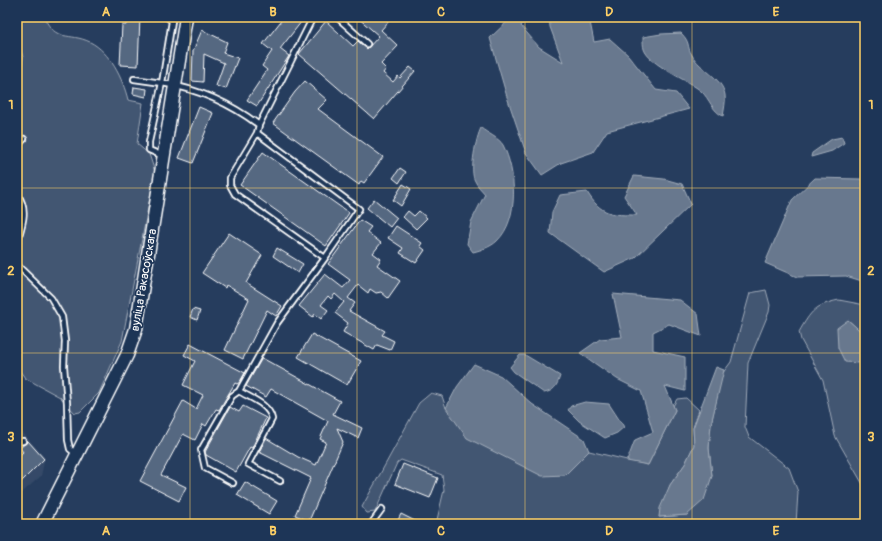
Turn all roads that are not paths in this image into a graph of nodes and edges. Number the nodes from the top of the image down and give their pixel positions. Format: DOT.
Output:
graph roads {
  1 [pos="167,17"];
  2 [pos="186,17"];
  3 [pos="313,17"];
  4 [pos="337,17"];
  5 [pos="367,44"];
  6 [pos="134,79"];
  7 [pos="162,83"];
  8 [pos="176,85"];
  9 [pos="259,125"];
  10 [pos="257,133"];
  11 [pos="24,139"];
  12 [pos="17,146"];
  13 [pos="164,156"];
  14 [pos="17,194"];
  15 [pos="17,242"];
  16 [pos="325,258"];
  17 [pos="17,265"];
  18 [pos="239,391"];
  19 [pos="17,442"];
  20 [pos="23,442"];
  21 [pos="78,455"];
  22 [pos="280,481"];
  23 [pos="233,483"];
  24 [pos="382,509"];
  25 [pos="42,524"];
  26 [pos="371,524"];
  1 -- 7 [label="lane"];
  2 -- 8 [label="street, вуліца Ракасоўскага"];
  3 -- 9 [label="lane"];
  4 -- 5 [label="lane"];
  6 -- 7 [label="lane"];
  7 -- 8 [label="lane"];
  7 -- 13 [label="lane"];
  8 -- 9 [label="lane"];
  8 -- 13 [label="street, вуліца Ракасоўскага"];
  9 -- 10 [label="lane"];
  10 -- 16 [label="lane"];
  10 -- 16 [label="lane"];
  11 -- 12 [label="lane"];
  13 -- 21 [label="street, вуліца Ракасоўскага"];
  14 -- 15 [label="lane"];
  16 -- 18 [label="lane"];
  17 -- 21 [label="lane"];
  18 -- 22 [label="lane"];
  18 -- 23 [label="lane"];
  19 -- 20 [label="lane"];
  21 -- 25 [label="street, вуліца Ракасоўскага"];
  24 -- 26 [label="lane"];
}
